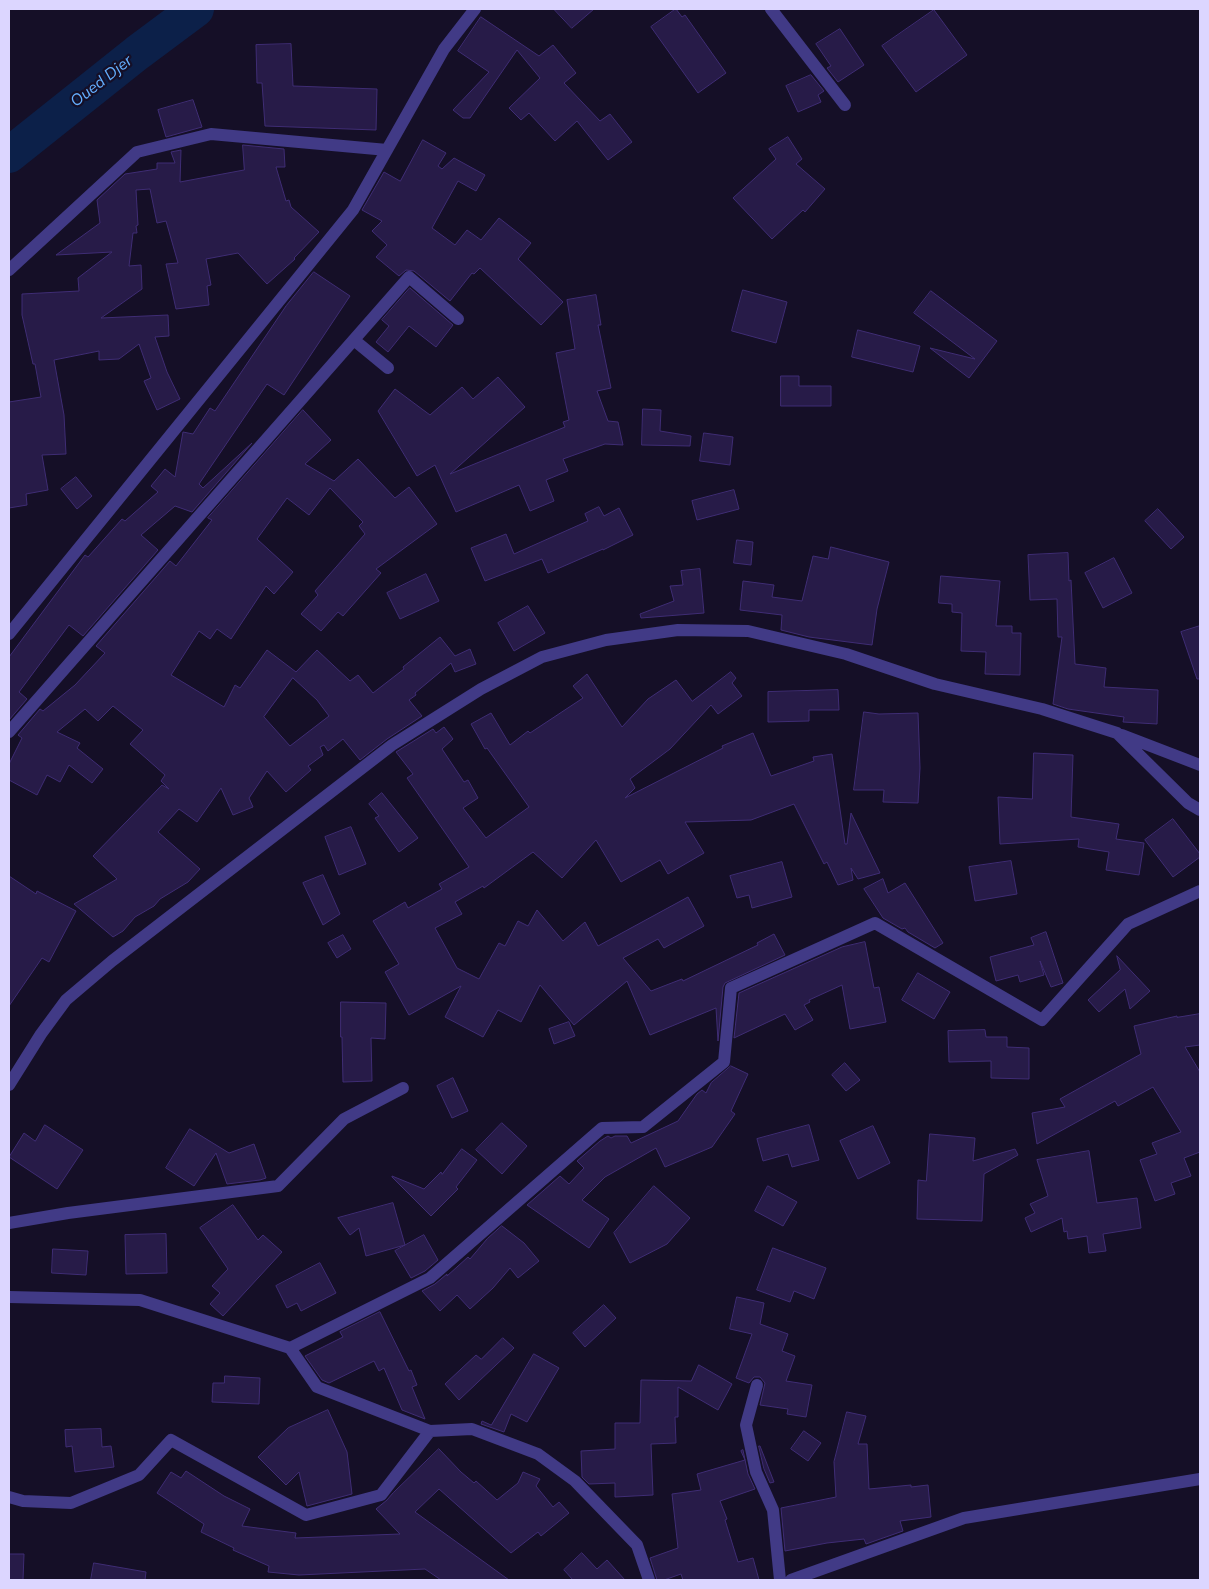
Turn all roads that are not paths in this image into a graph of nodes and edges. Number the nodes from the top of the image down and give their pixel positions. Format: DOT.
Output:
graph roads {
  1 [pos="475,9"];
  2 [pos="771,9"];
  3 [pos="845,105"];
  4 [pos="387,150"];
  5 [pos="9,270"];
  6 [pos="458,319"];
  7 [pos="354,340"];
  8 [pos="388,368"];
  9 [pos="9,634"];
  10 [pos="9,732"];
  11 [pos="1117,733"];
  12 [pos="1200,765"];
  13 [pos="1200,810"];
  14 [pos="1200,891"];
  15 [pos="9,1085"];
  16 [pos="403,1088"];
  17 [pos="9,1223"];
  18 [pos="9,1297"];
  19 [pos="290,1348"];
  20 [pos="757,1385"];
  21 [pos="430,1431"];
  22 [pos="1200,1479"];
  23 [pos="9,1497"];
  24 [pos="649,1580"];
  25 [pos="780,1580"];
  26 [pos="791,1580"];
  1 -- 4 [label="street"];
  2 -- 3 [label="street"];
  4 -- 5 [label="street"];
  4 -- 9 [label="street"];
  6 -- 7 [label="street"];
  7 -- 8 [label="street"];
  7 -- 10 [label="street"];
  11 -- 12 [label="street"];
  11 -- 13 [label="street"];
  11 -- 15 [label="street"];
  14 -- 19 [label="street"];
  16 -- 17 [label="street"];
  18 -- 19 [label="street"];
  19 -- 21 [label="street"];
  20 -- 25 [label="street"];
  21 -- 23 [label="street"];
  21 -- 24 [label="street"];
  22 -- 26 [label="street"];
}
